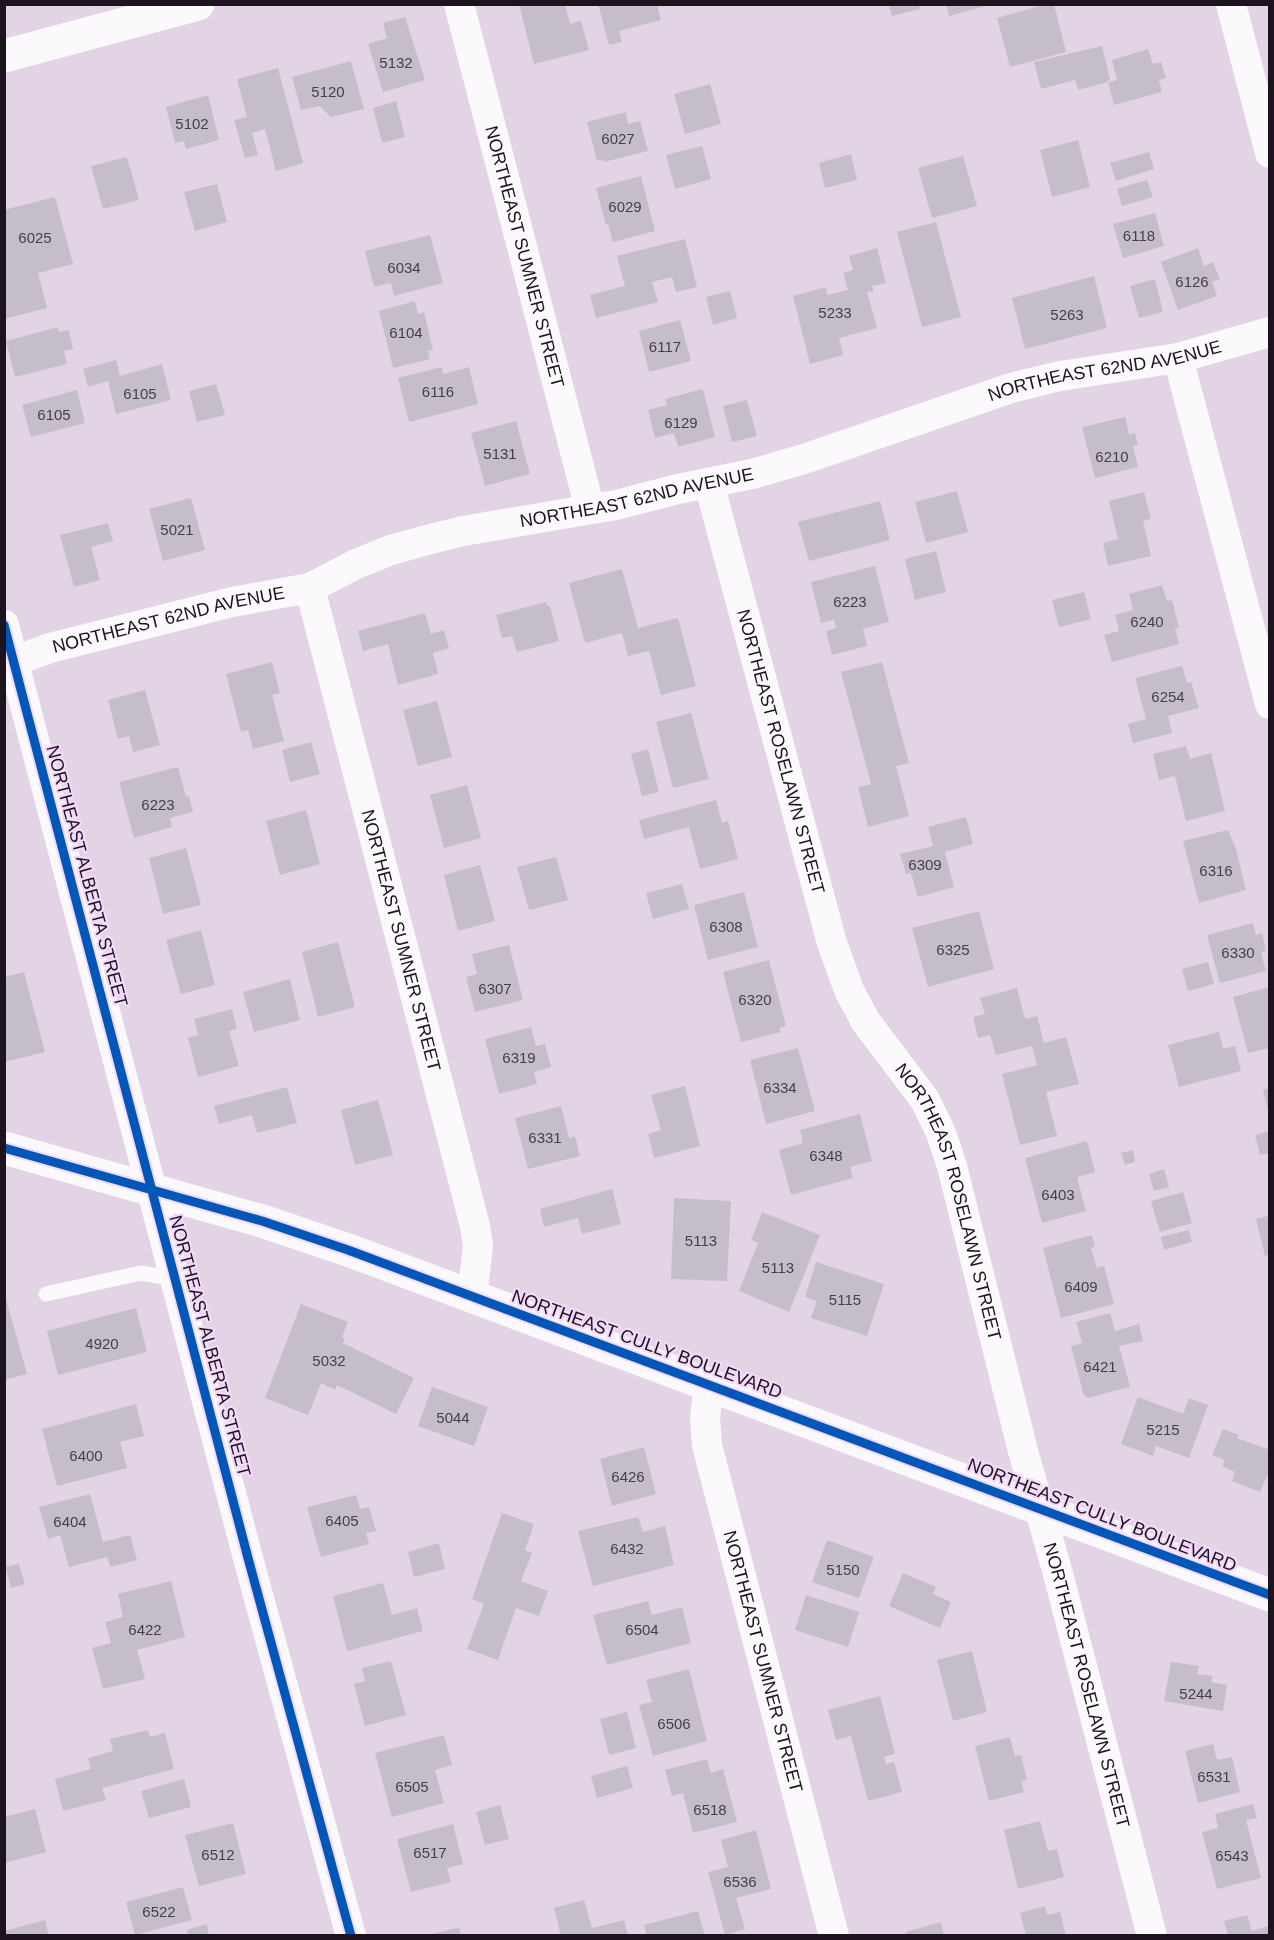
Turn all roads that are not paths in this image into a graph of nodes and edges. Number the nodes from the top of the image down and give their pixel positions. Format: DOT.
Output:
graph roads {
  1 [pos="198,4"];
  2 [pos="459,4"];
  3 [pos="1231,4"];
  4 [pos="4,56"];
  5 [pos="1269,153"];
  6 [pos="1269,332"];
  7 [pos="1178,358"];
  8 [pos="709,483"];
  9 [pos="590,509"];
  10 [pos="310,588"];
  11 [pos="4,625"];
  12 [pos="9,663"];
  13 [pos="1269,705"];
  14 [pos="4,1148"];
  15 [pos="153,1190"];
  16 [pos="176,1279"];
  17 [pos="46,1294"];
  18 [pos="472,1297"];
  19 [pos="709,1385"];
  20 [pos="1039,1509"];
  21 [pos="1269,1595"];
  22 [pos="351,1935"];
  23 [pos="834,1935"];
  24 [pos="1152,1935"];
  1 -- 4 [label="main road"];
  2 -- 9 [label="street, NORTHEAST SUMNER STREET"];
  3 -- 5 [label="street"];
  6 -- 7 [label="street, NORTHEAST 62ND AVENUE"];
  7 -- 8 [label="street, NORTHEAST 62ND AVENUE"];
  7 -- 13 [label="street"];
  8 -- 9 [label="street, NORTHEAST 62ND AVENUE"];
  8 -- 20 [label="street, NORTHEAST ROSELAWN STREET"];
  9 -- 10 [label="street, NORTHEAST 62ND AVENUE"];
  10 -- 12 [label="street, NORTHEAST 62ND AVENUE"];
  10 -- 18 [label="street, NORTHEAST SUMNER STREET"];
  11 -- 12 [label="street, NORTHEAST ALBERTA STREET"];
  12 -- 15 [label="street, NORTHEAST ALBERTA STREET"];
  14 -- 15 [label="main road, NORTHEAST CULLY BOULEVARD"];
  15 -- 16 [label="street, NORTHEAST ALBERTA STREET"];
  15 -- 18 [label="main road, NORTHEAST CULLY BOULEVARD"];
  16 -- 17 [label="lane"];
  16 -- 22 [label="street, NORTHEAST ALBERTA STREET"];
  18 -- 19 [label="main road, NORTHEAST CULLY BOULEVARD"];
  19 -- 20 [label="main road, NORTHEAST CULLY BOULEVARD"];
  19 -- 23 [label="street, NORTHEAST SUMNER STREET"];
  20 -- 21 [label="main road, NORTHEAST CULLY BOULEVARD"];
  20 -- 24 [label="street, NORTHEAST ROSELAWN STREET"];
}
